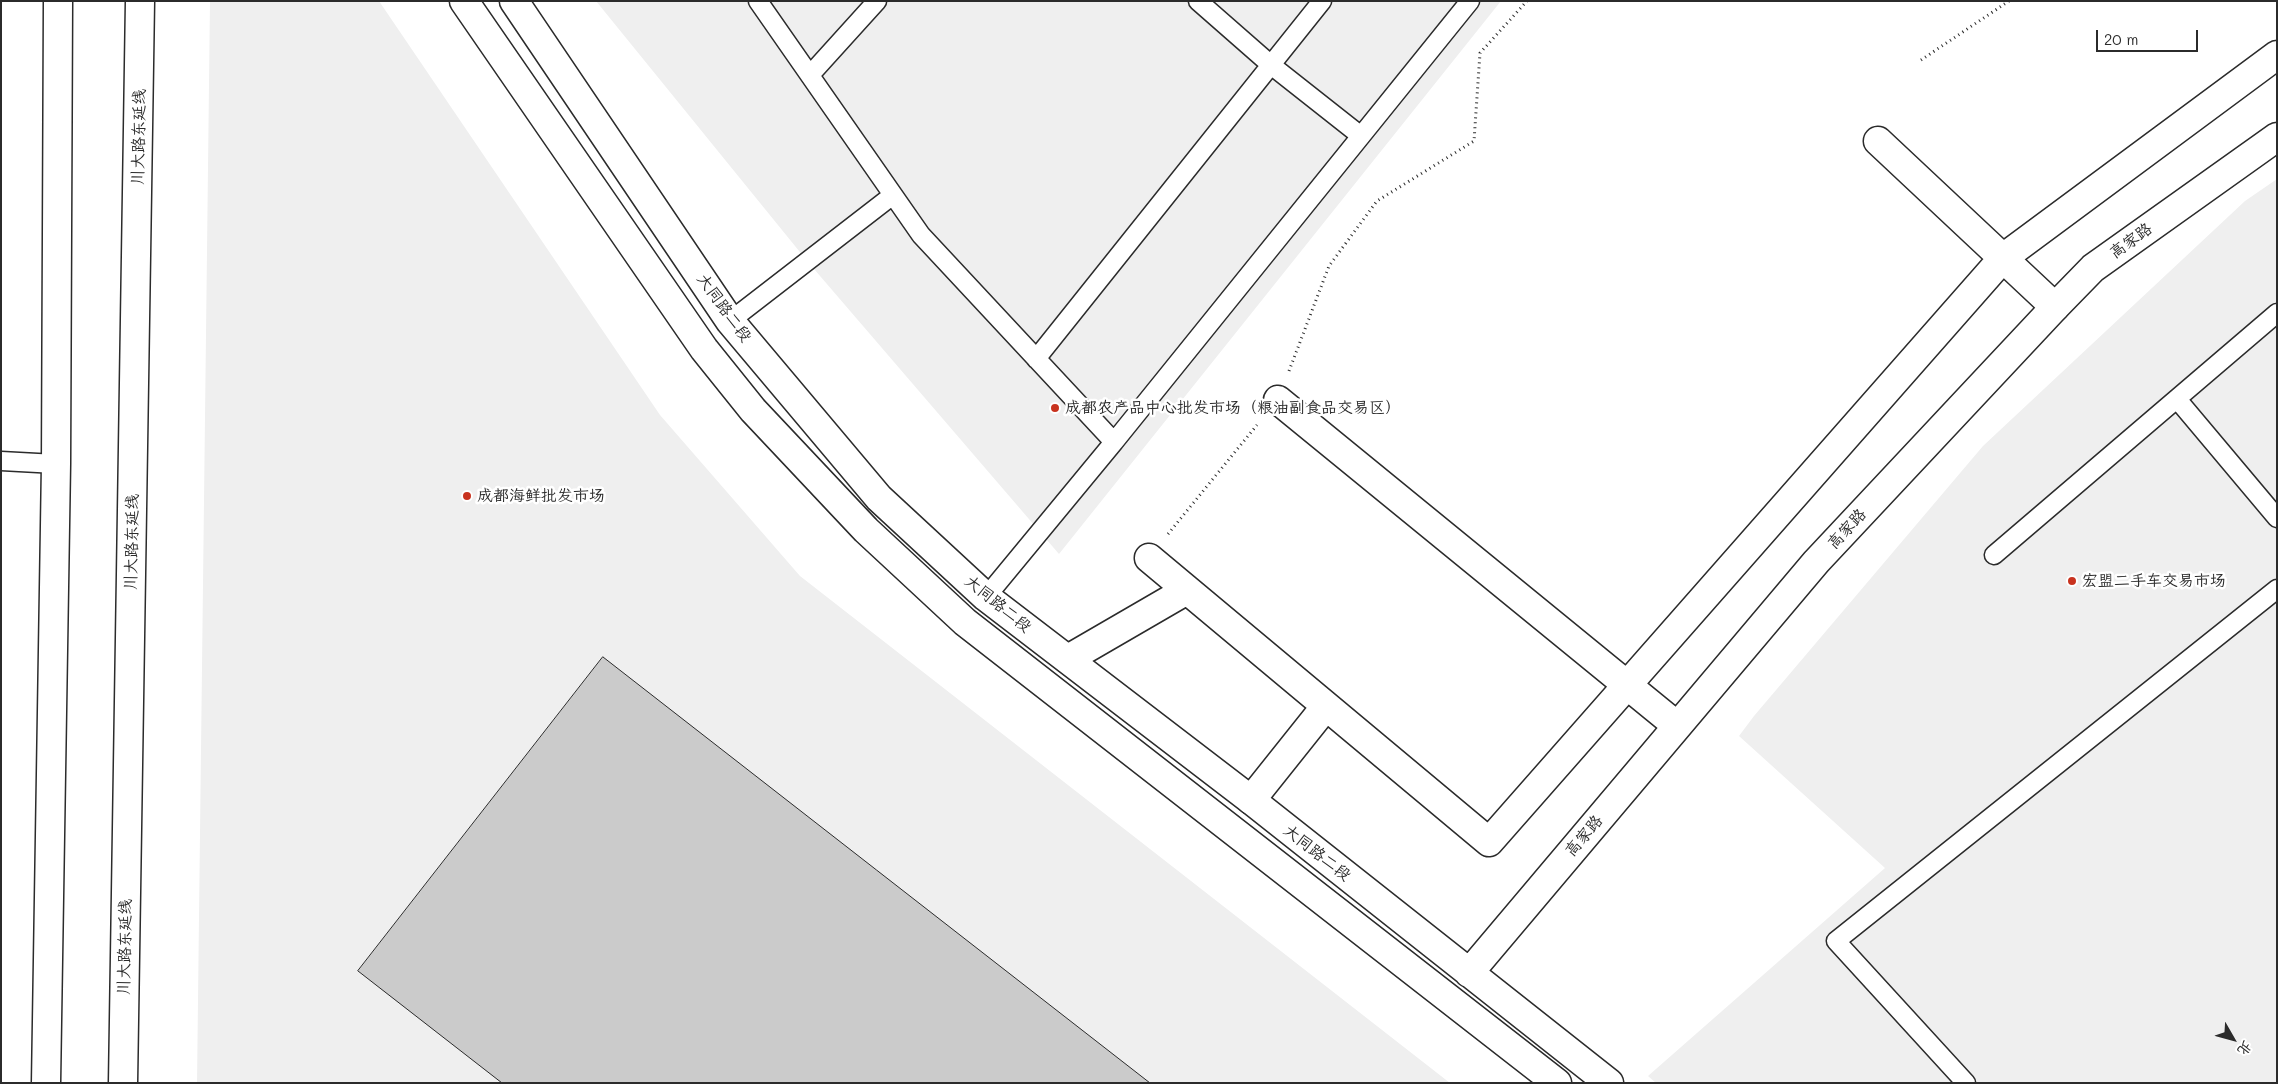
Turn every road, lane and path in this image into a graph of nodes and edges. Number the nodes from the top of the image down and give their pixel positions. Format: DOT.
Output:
graph roads {
  1 [pos="58,1"];
  2 [pos="140,1"];
  3 [pos="464,1"];
  4 [pos="514,1"];
  5 [pos="758,1"];
  6 [pos="877,1"];
  7 [pos="1198,1"];
  8 [pos="1322,1"];
  9 [pos="1470,1"];
  10 [pos="1527,1"];
  11 [pos="2009,1"];
  12 [pos="2277,55"];
  13 [pos="1921,60"];
  14 [pos="1270,65"];
  15 [pos="810,75"];
  16 [pos="1361,136"];
  17 [pos="2277,137"];
  18 [pos="1878,141"];
  19 [pos="892,195"];
  20 [pos="2003,258"];
  21 [pos="2055,307"];
  22 [pos="2277,313"];
  23 [pos="730,321"];
  24 [pos="1036,359"];
  25 [pos="2177,399"];
  26 [pos="1278,400"];
  27 [pos="1114,442"];
  28 [pos="1,461"];
  29 [pos="56,464"];
  30 [pos="2277,518"];
  31 [pos="1994,555"];
  32 [pos="1148,558"];
  33 [pos="2277,589"];
  34 [pos="1187,590"];
  35 [pos="986,597"];
  36 [pos="1068,659"];
  37 [pos="1626,685"];
  38 [pos="1326,706"];
  39 [pos="1676,725"];
  40 [pos="1251,800"];
  41 [pos="1469,973"];
  42 [pos="46,1083"];
  43 [pos="122,1083"];
  44 [pos="1557,1083"];
  45 [pos="1609,1083"];
  46 [pos="1966,1083"];
  1 -- 29 [label="street"];
  2 -- 43 [label="street, 川大路东延线"];
  3 -- 44 [label="street, 大同路二段"];
  4 -- 23 [label="street, 大同路二段"];
  5 -- 15 [label="lane"];
  6 -- 15 [label="lane"];
  7 -- 14 [label="lane"];
  8 -- 14 [label="lane"];
  9 -- 16 [label="lane"];
  10 -- 26 [label="path"];
  11 -- 13 [label="path"];
  12 -- 20 [label="street"];
  14 -- 16 [label="lane"];
  14 -- 24 [label="lane"];
  15 -- 19 [label="lane"];
  16 -- 27 [label="lane"];
  17 -- 21 [label="street, 高家路"];
  18 -- 20 [label="street"];
  19 -- 23 [label="lane"];
  19 -- 24 [label="lane"];
  20 -- 21 [label="street"];
  20 -- 37 [label="street"];
  21 -- 39 [label="street, 高家路"];
  22 -- 25 [label="lane"];
  23 -- 35 [label="street, 大同路二段"];
  24 -- 27 [label="lane"];
  25 -- 30 [label="lane"];
  25 -- 31 [label="lane"];
  26 -- 32 [label="path"];
  26 -- 37 [label="street"];
  27 -- 35 [label="lane"];
  28 -- 29 [label="lane"];
  29 -- 42 [label="street"];
  32 -- 34 [label="street"];
  33 -- 46 [label="lane"];
  34 -- 36 [label="street"];
  34 -- 38 [label="street"];
  35 -- 36 [label="street, 大同路二段"];
  36 -- 40 [label="street, 大同路二段"];
  37 -- 38 [label="street"];
  37 -- 39 [label="street"];
  38 -- 40 [label="street"];
  39 -- 41 [label="street, 高家路"];
  40 -- 41 [label="street, 大同路二段"];
  41 -- 45 [label="street, 大同路二段"];
}
